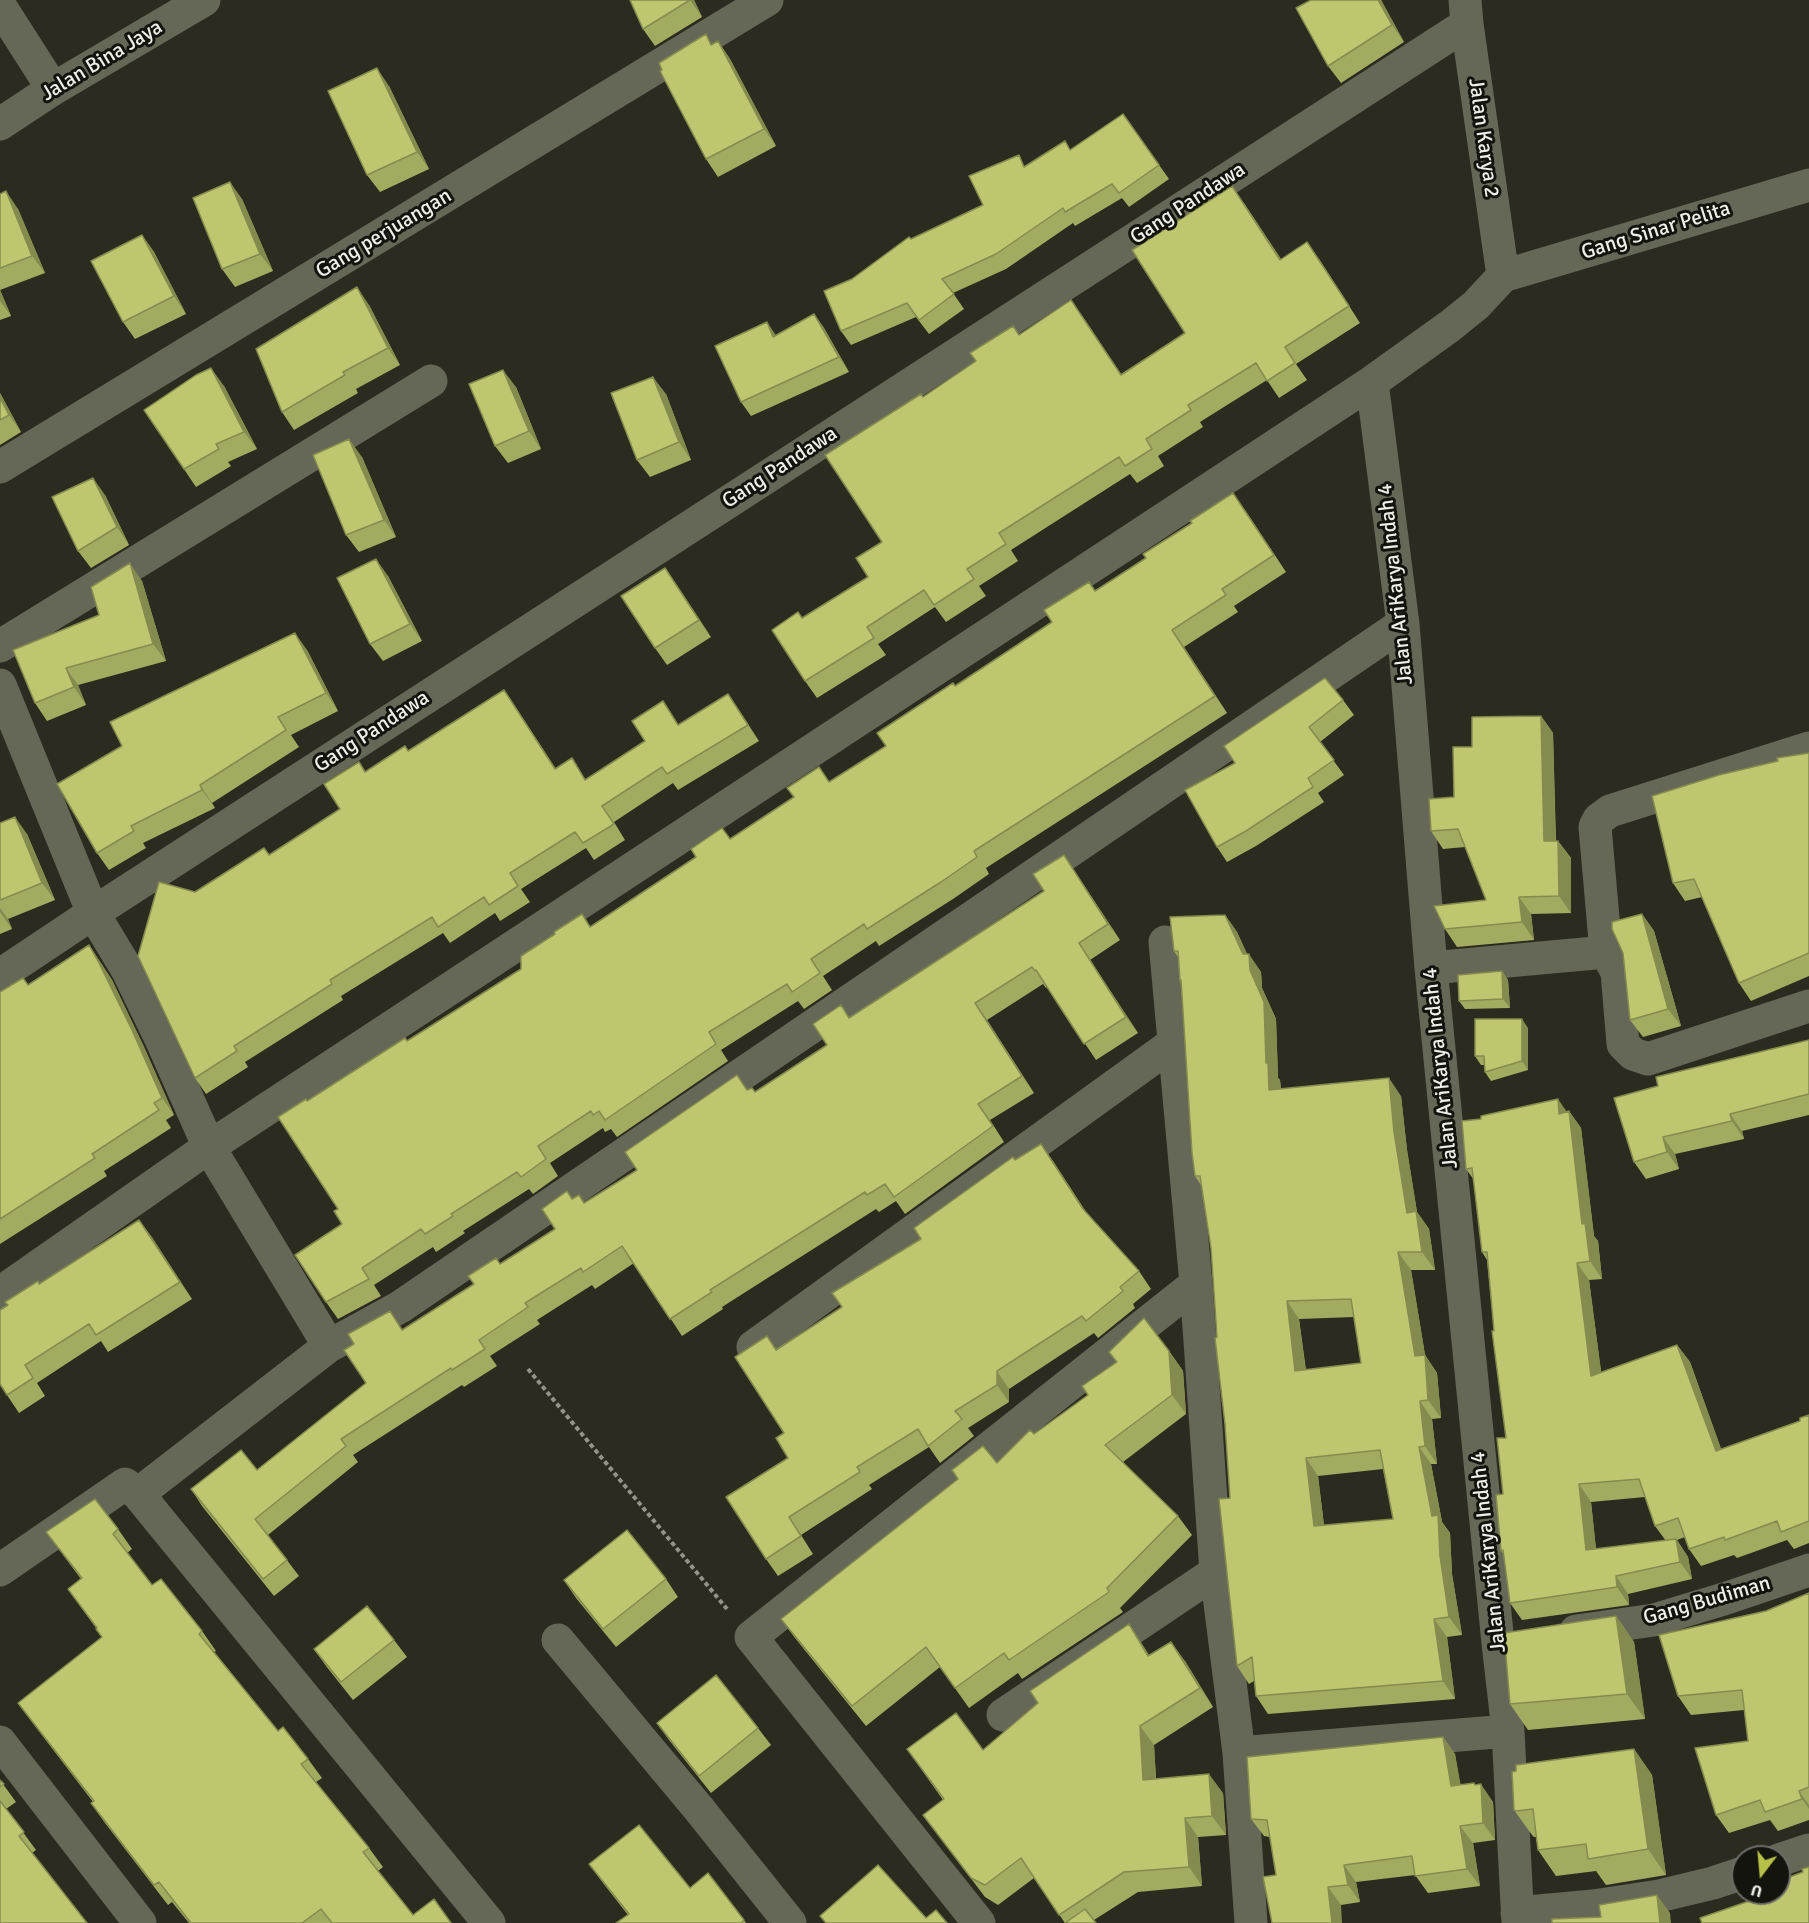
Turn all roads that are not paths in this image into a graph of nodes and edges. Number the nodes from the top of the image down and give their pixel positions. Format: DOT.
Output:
graph roads {
  1 [pos="767,0"];
  2 [pos="186,4"];
  3 [pos="0,6"];
  4 [pos="1466,12"];
  5 [pos="53,89"];
  6 [pos="0,124"];
  7 [pos="1809,185"];
  8 [pos="1503,276"];
  9 [pos="431,381"];
  10 [pos="1372,382"];
  11 [pos="0,467"];
  12 [pos="1403,624"];
  13 [pos="0,646"];
  14 [pos="0,685"];
  15 [pos="1809,748"];
  16 [pos="93,913"];
  17 [pos="1165,942"];
  18 [pos="1606,952"];
  19 [pos="1431,968"];
  20 [pos="0,975"];
  21 [pos="1809,1006"];
  22 [pos="1174,1043"];
  23 [pos="209,1147"];
  24 [pos="1196,1284"];
  25 [pos="0,1293"];
  26 [pos="329,1346"];
  27 [pos="753,1347"];
  28 [pos="138,1494"];
  29 [pos="0,1570"];
  30 [pos="1809,1570"];
  31 [pos="1216,1572"];
  32 [pos="558,1640"];
  33 [pos="1498,1643"];
  34 [pos="1003,1715"];
  35 [pos="1508,1731"];
  36 [pos="0,1742"];
  37 [pos="1239,1753"];
  38 [pos="1809,1850"];
  39 [pos="1791,1856"];
  40 [pos="1731,1877"];
  41 [pos="1517,1918"];
  42 [pos="140,1923"];
  43 [pos="489,1923"];
  44 [pos="790,1923"];
  45 [pos="979,1923"];
  46 [pos="1251,1923"];
  1 -- 11 [label="street, Gang perjuangan"];
  2 -- 5 [label="street, Jalan Bina Jaya"];
  3 -- 5 [label="street"];
  4 -- 8 [label="street, Jalan Karya 2"];
  4 -- 16 [label="street, Gang Pandawa"];
  5 -- 6 [label="street, Jalan Bina Jaya"];
  7 -- 8 [label="street, Gang Sinar Pelita"];
  8 -- 10 [label="street"];
  9 -- 13 [label="street"];
  10 -- 12 [label="street, Jalan AriKarya Indah 4"];
  10 -- 23 [label="street"];
  12 -- 19 [label="street, Jalan AriKarya Indah 4"];
  12 -- 26 [label="street"];
  14 -- 16 [label="street"];
  15 -- 18 [label="street"];
  16 -- 20 [label="street, Gang Pandawa"];
  16 -- 23 [label="street"];
  17 -- 22 [label="street"];
  18 -- 19 [label="street"];
  18 -- 21 [label="street"];
  19 -- 33 [label="street, Jalan AriKarya Indah 4"];
  22 -- 24 [label="street"];
  22 -- 27 [label="street"];
  23 -- 25 [label="street"];
  23 -- 26 [label="street"];
  24 -- 31 [label="street"];
  24 -- 45 [label="street"];
  26 -- 28 [label="street"];
  28 -- 29 [label="street"];
  28 -- 43 [label="street"];
  30 -- 33 [label="street, Gang Budiman"];
  31 -- 34 [label="street"];
  31 -- 37 [label="street"];
  32 -- 44 [label="street"];
  33 -- 35 [label="street, Jalan AriKarya Indah 4"];
  35 -- 37 [label="street"];
  35 -- 41 [label="street, Jalan AriKarya Indah 4"];
  36 -- 42 [label="street"];
  37 -- 46 [label="street"];
  38 -- 39 [label="street"];
  40 -- 41 [label="street"];
}
